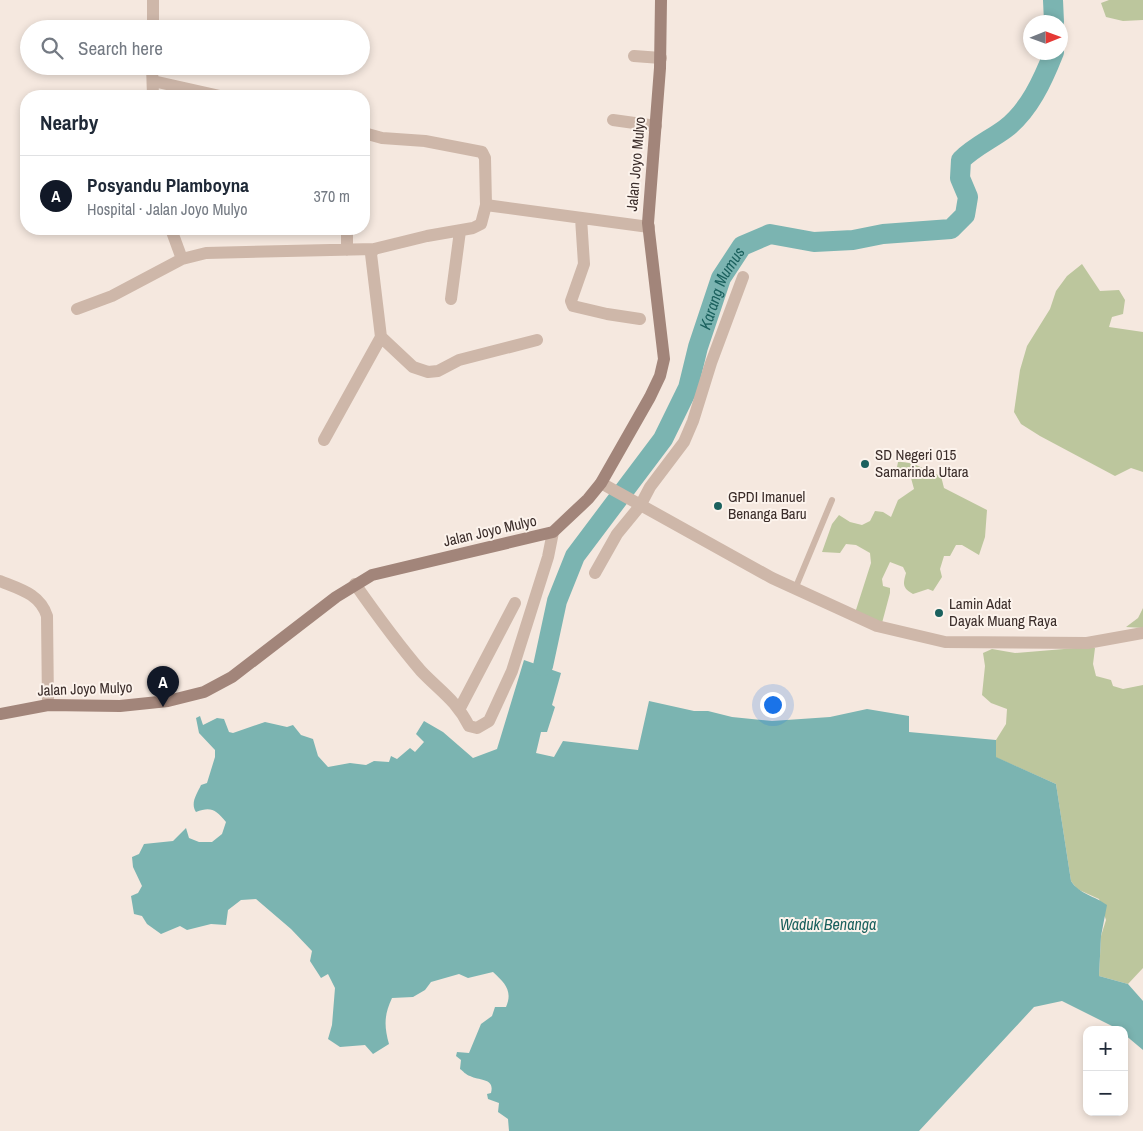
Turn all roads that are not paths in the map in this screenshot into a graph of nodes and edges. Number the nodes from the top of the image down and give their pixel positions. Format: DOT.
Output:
graph roads {
  1 [pos="153,0"];
  2 [pos="661,2"];
  3 [pos="152,20"];
  4 [pos="634,56"];
  5 [pos="661,58"];
  6 [pos="152,75"];
  7 [pos="152,80"];
  8 [pos="153,90"];
  9 [pos="194,90"];
  10 [pos="613,120"];
  11 [pos="656,126"];
  12 [pos="370,135"];
  13 [pos="486,206"];
  14 [pos="581,218"];
  15 [pos="649,227"];
  16 [pos="460,230"];
  17 [pos="172,235"];
  18 [pos="347,235"];
  19 [pos="374,249"];
  20 [pos="347,250"];
  21 [pos="182,259"];
  22 [pos="743,277"];
  23 [pos="451,299"];
  24 [pos="77,309"];
  25 [pos="640,319"];
  26 [pos="381,337"];
  27 [pos="537,340"];
  28 [pos="324,440"];
  29 [pos="605,487"];
  30 [pos="832,500"];
  31 [pos="639,505"];
  32 [pos="553,532"];
  33 [pos="595,573"];
  34 [pos="0,581"];
  35 [pos="355,584"];
  36 [pos="794,589"];
  37 [pos="515,603"];
  38 [pos="1143,633"];
  39 [pos="48,705"];
  40 [pos="460,708"];
  41 [pos="0,714"];
  1 -- 3 [label="street"];
  2 -- 5 [label="main road, Jalan Joyo Mulyo"];
  4 -- 5 [label="street"];
  5 -- 11 [label="main road, Jalan Joyo Mulyo"];
  6 -- 7 [label="street"];
  7 -- 8 [label="street"];
  7 -- 9 [label="street"];
  10 -- 11 [label="street"];
  11 -- 15 [label="main road, Jalan Joyo Mulyo"];
  12 -- 13 [label="street"];
  13 -- 14 [label="street"];
  13 -- 16 [label="street"];
  14 -- 15 [label="street"];
  14 -- 25 [label="street"];
  15 -- 29 [label="main road, Jalan Joyo Mulyo"];
  16 -- 19 [label="street"];
  16 -- 23 [label="street"];
  17 -- 21 [label="street"];
  18 -- 20 [label="street"];
  19 -- 20 [label="street"];
  19 -- 26 [label="street"];
  20 -- 21 [label="street"];
  21 -- 24 [label="street"];
  22 -- 31 [label="street"];
  26 -- 27 [label="street"];
  26 -- 28 [label="street"];
  29 -- 31 [label="street"];
  29 -- 32 [label="main road, Jalan Joyo Mulyo"];
  30 -- 36 [label="lane"];
  31 -- 33 [label="street"];
  31 -- 36 [label="street"];
  32 -- 35 [label="main road, Jalan Joyo Mulyo"];
  32 -- 40 [label="street"];
  34 -- 39 [label="street"];
  35 -- 39 [label="main road, Jalan Joyo Mulyo"];
  35 -- 40 [label="street"];
  36 -- 38 [label="street"];
  37 -- 40 [label="street"];
  39 -- 41 [label="main road, Jalan Joyo Mulyo"];
}
